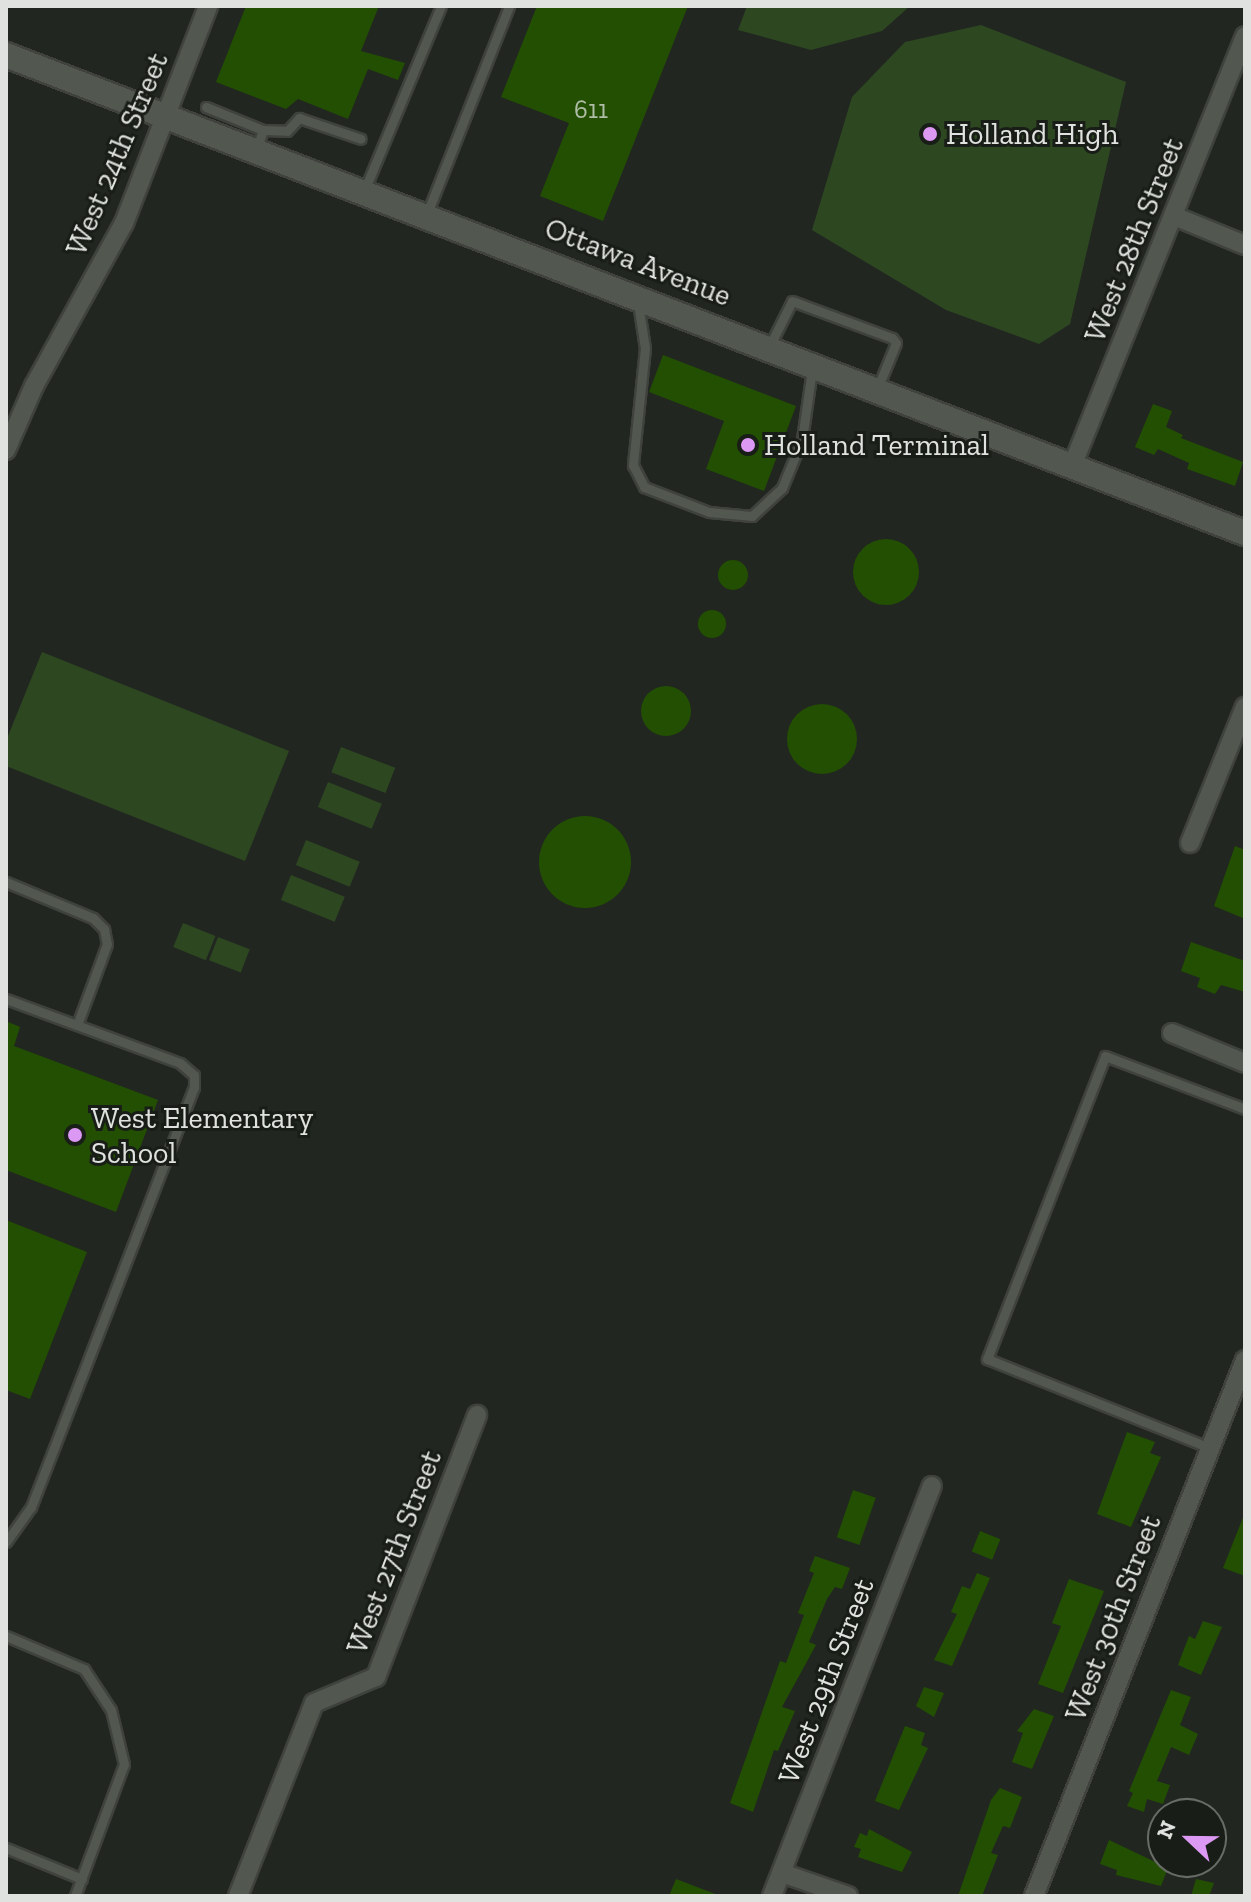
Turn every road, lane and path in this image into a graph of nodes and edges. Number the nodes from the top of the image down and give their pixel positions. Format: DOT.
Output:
graph roads {
  1 [pos="208,6"];
  2 [pos="441,6"];
  3 [pos="509,6"];
  4 [pos="1245,36"];
  5 [pos="6,55"];
  6 [pos="206,107"];
  7 [pos="164,118"];
  8 [pos="361,139"];
  9 [pos="260,141"];
  10 [pos="364,191"];
  11 [pos="426,216"];
  12 [pos="1174,216"];
  13 [pos="1245,245"];
  14 [pos="637,296"];
  15 [pos="769,347"];
  16 [pos="813,364"];
  17 [pos="877,389"];
  18 [pos="6,450"];
  19 [pos="1073,464"];
  20 [pos="1245,533"];
  21 [pos="1245,707"];
  22 [pos="1190,843"];
  23 [pos="6,882"];
  24 [pos="6,999"];
  25 [pos="77,1025"];
  26 [pos="1172,1033"];
  27 [pos="1245,1063"];
  28 [pos="1245,1109"];
  29 [pos="1245,1360"];
  30 [pos="477,1415"];
  31 [pos="1210,1448"];
  32 [pos="932,1486"];
  33 [pos="6,1542"];
  34 [pos="6,1636"];
  35 [pos="6,1848"];
  36 [pos="782,1873"];
  37 [pos="82,1879"];
  38 [pos="1042,1894"];
  39 [pos="75,1896"];
  40 [pos="238,1896"];
  41 [pos="772,1896"];
  42 [pos="848,1896"];
  1 -- 7 [label="street, West 24th Street"];
  2 -- 10 [label="lane"];
  3 -- 11 [label="lane"];
  4 -- 12 [label="street, West 28th Street"];
  5 -- 7 [label="street, Ottawa Avenue"];
  6 -- 9 [label="lane"];
  7 -- 9 [label="street, Ottawa Avenue"];
  7 -- 18 [label="street, West 24th Street"];
  8 -- 9 [label="lane"];
  9 -- 10 [label="street, Ottawa Avenue"];
  10 -- 11 [label="street, Ottawa Avenue"];
  11 -- 14 [label="street, Ottawa Avenue"];
  12 -- 13 [label="street"];
  12 -- 19 [label="street, West 28th Street"];
  14 -- 15 [label="street, Ottawa Avenue"];
  14 -- 16 [label="lane"];
  15 -- 16 [label="street, Ottawa Avenue"];
  15 -- 17 [label="lane"];
  16 -- 17 [label="street, Ottawa Avenue"];
  17 -- 19 [label="street, Ottawa Avenue"];
  19 -- 20 [label="street, Ottawa Avenue"];
  21 -- 22 [label="street"];
  23 -- 25 [label="lane"];
  24 -- 25 [label="lane"];
  25 -- 33 [label="lane"];
  26 -- 27 [label="street"];
  28 -- 31 [label="lane"];
  29 -- 31 [label="street, West 30th Street"];
  30 -- 40 [label="street, West 27th Street"];
  31 -- 38 [label="street, West 30th Street"];
  32 -- 36 [label="street, West 29th Street"];
  34 -- 37 [label="lane"];
  35 -- 37 [label="lane"];
  36 -- 41 [label="street, West 29th Street"];
  36 -- 42 [label="street"];
  37 -- 39 [label="lane"];
}
